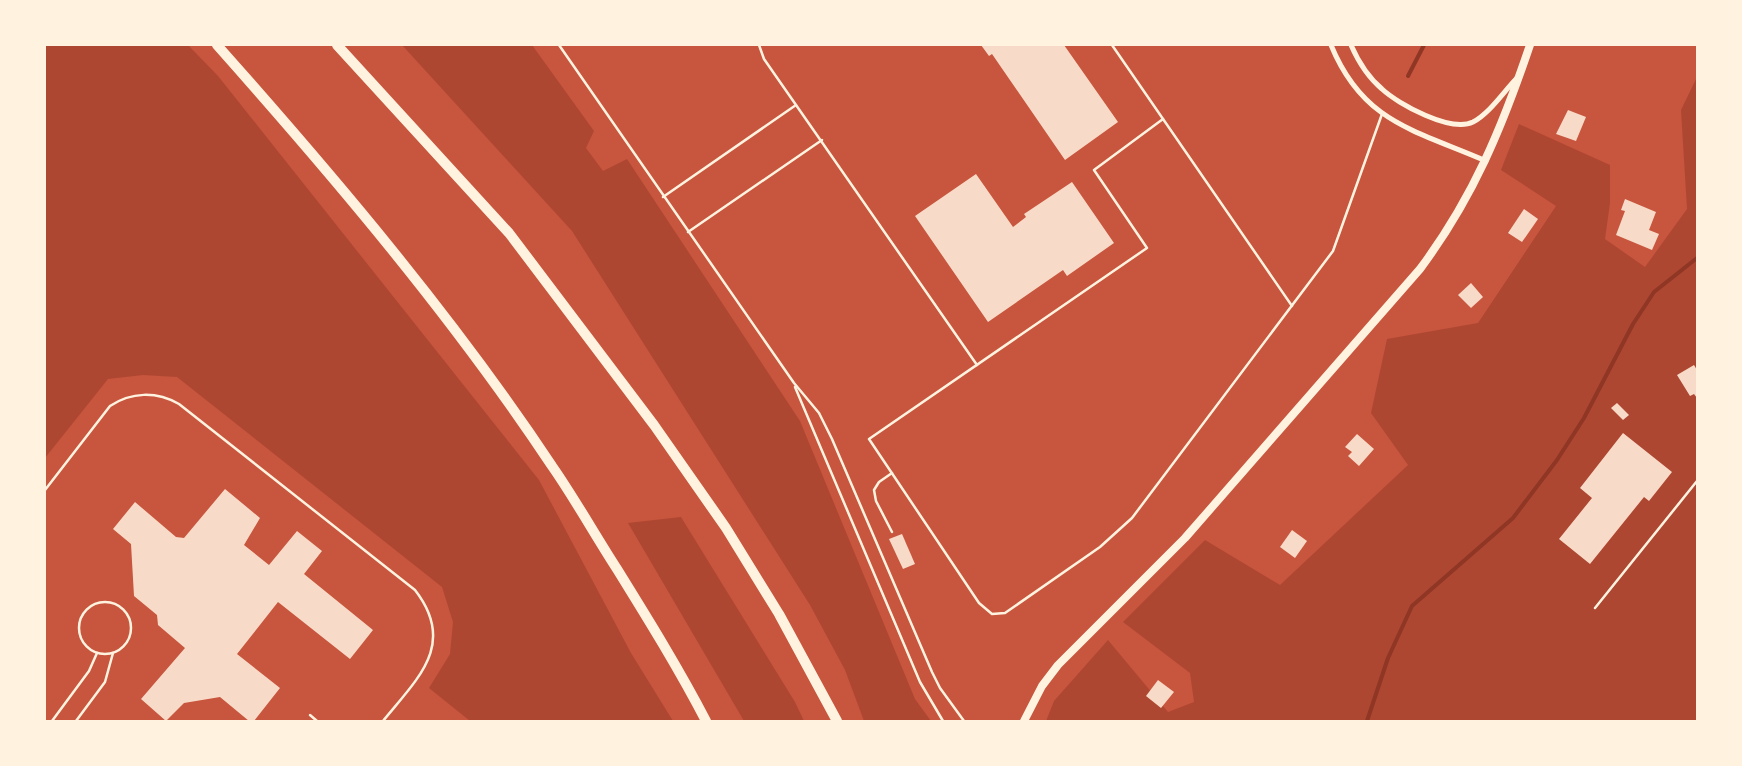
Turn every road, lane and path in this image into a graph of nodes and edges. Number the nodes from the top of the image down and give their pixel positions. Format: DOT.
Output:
graph roads {
  1 [pos="217,45"];
  2 [pos="337,45"];
  3 [pos="559,45"];
  4 [pos="758,45"];
  5 [pos="1112,45"];
  6 [pos="1330,45"];
  7 [pos="1351,45"];
  8 [pos="1530,45"];
  9 [pos="1520,74"];
  10 [pos="796,105"];
  11 [pos="1382,114"];
  12 [pos="1163,119"];
  13 [pos="822,140"];
  14 [pos="1486,161"];
  15 [pos="663,197"];
  16 [pos="688,232"];
  17 [pos="1292,306"];
  18 [pos="977,365"];
  19 [pos="794,383"];
  20 [pos="892,473"];
  21 [pos="1697,480"];
  22 [pos="45,490"];
  23 [pos="892,532"];
  24 [pos="1595,608"];
  25 [pos="114,652"];
  26 [pos="97,653"];
  27 [pos="310,715"];
  28 [pos="52,721"];
  29 [pos="76,721"];
  30 [pos="317,721"];
  31 [pos="383,721"];
  32 [pos="706,721"];
  33 [pos="837,721"];
  34 [pos="943,721"];
  35 [pos="964,721"];
  36 [pos="1024,721"];
  1 -- 32 [label="highway"];
  2 -- 33 [label="highway"];
  3 -- 15 [label="lane"];
  4 -- 10 [label="lane"];
  5 -- 12 [label="lane"];
  6 -- 11 [label="street"];
  7 -- 9 [label="street"];
  8 -- 9 [label="main road"];
  9 -- 14 [label="main road"];
  10 -- 13 [label="lane"];
  10 -- 15 [label="lane"];
  11 -- 14 [label="street"];
  11 -- 17 [label="lane"];
  12 -- 17 [label="lane"];
  12 -- 18 [label="lane"];
  13 -- 16 [label="lane"];
  13 -- 18 [label="lane"];
  14 -- 36 [label="main road"];
  15 -- 16 [label="lane"];
  16 -- 19 [label="lane"];
  17 -- 20 [label="lane"];
  18 -- 20 [label="lane"];
  19 -- 34 [label="lane"];
  19 -- 35 [label="lane"];
  20 -- 23 [label="lane"];
  21 -- 24 [label="lane"];
  22 -- 31 [label="lane"];
  25 -- 26 [label="lane"];
  25 -- 26 [label="lane"];
  25 -- 29 [label="lane"];
  26 -- 28 [label="lane"];
  27 -- 30 [label="lane"];
}
